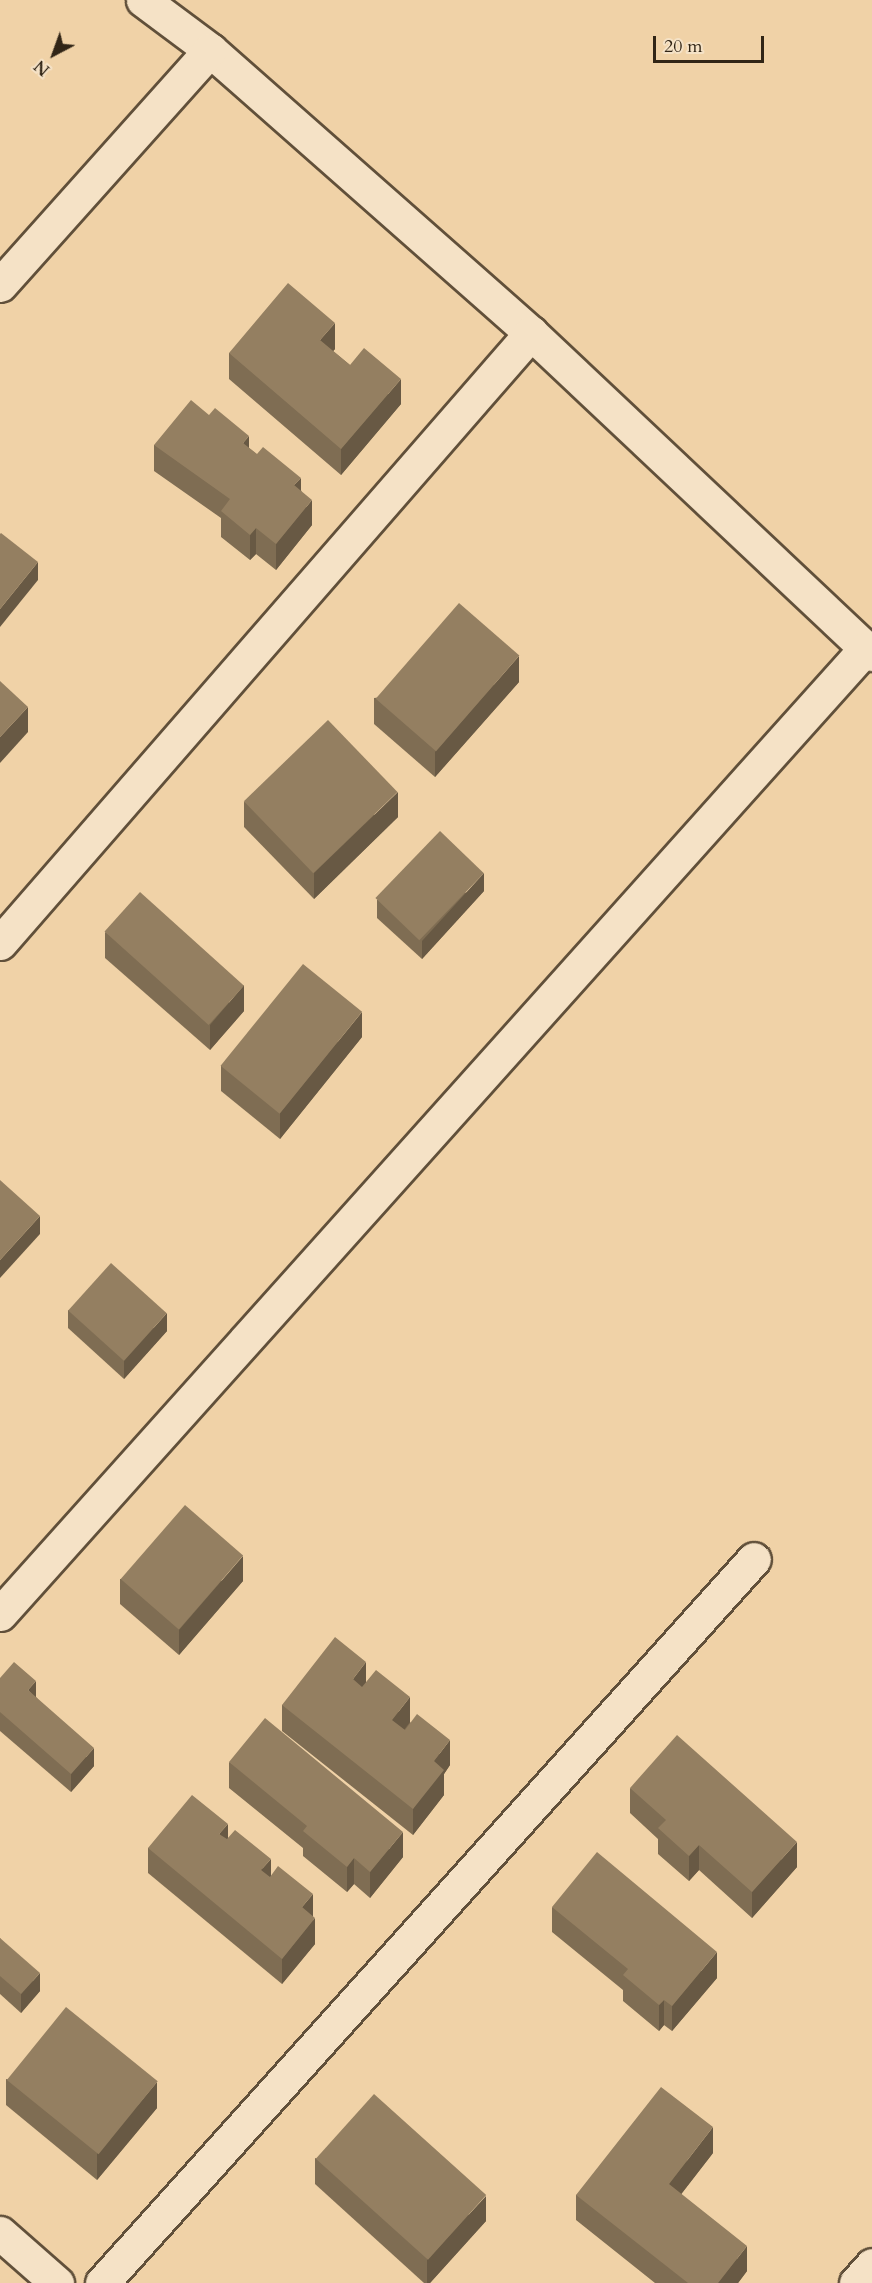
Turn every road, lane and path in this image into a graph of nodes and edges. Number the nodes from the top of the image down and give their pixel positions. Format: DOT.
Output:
graph roads {
  1 [pos="143,0"];
  2 [pos="210,50"];
  3 [pos="0,285"];
  4 [pos="531,333"];
  5 [pos="868,652"];
  6 [pos="0,943"];
  7 [pos="753,1559"];
  8 [pos="0,1614"];
  9 [pos="0,2233"];
  10 [pos="872,2265"];
  11 [pos="57,2283"];
  12 [pos="102,2283"];
  13 [pos="856,2283"];
  1 -- 2 [label="street"];
  2 -- 3 [label="street"];
  2 -- 4 [label="street"];
  4 -- 5 [label="street"];
  4 -- 6 [label="street"];
  5 -- 8 [label="street"];
  7 -- 12 [label="street"];
  9 -- 11 [label="street"];
  10 -- 13 [label="street"];
}
